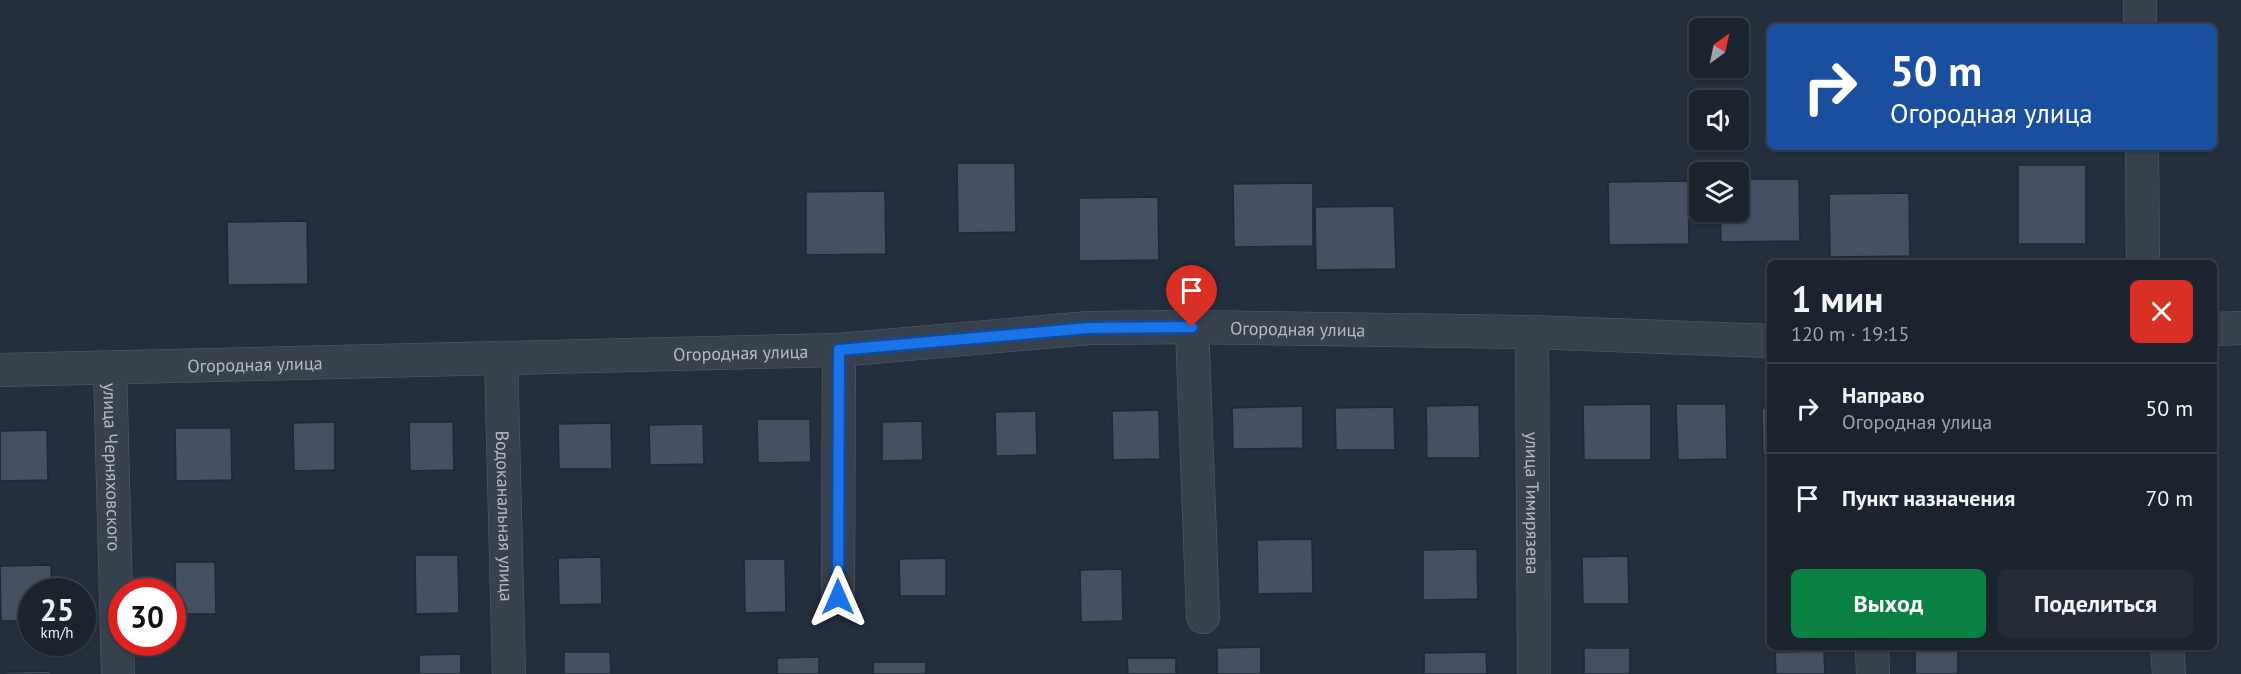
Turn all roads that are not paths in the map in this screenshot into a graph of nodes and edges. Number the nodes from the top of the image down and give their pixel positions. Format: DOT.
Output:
graph roads {
  1 [pos="2140,0"];
  2 [pos="2140,24"];
  3 [pos="2142,150"];
  4 [pos="2143,260"];
  5 [pos="1192,327"];
  6 [pos="2241,328"];
  7 [pos="2217,329"];
  8 [pos="1532,332"];
  9 [pos="1767,342"];
  10 [pos="839,350"];
  11 [pos="501,358"];
  12 [pos="110,368"];
  13 [pos="0,370"];
  14 [pos="838,597"];
  15 [pos="1203,617"];
  16 [pos="1872,650"];
  17 [pos="2167,650"];
  18 [pos="118,674"];
  19 [pos="509,674"];
  20 [pos="1534,674"];
  21 [pos="1873,674"];
  22 [pos="2169,674"];
  1 -- 2 [label="street"];
  3 -- 4 [label="street"];
  5 -- 8 [label="street, Огородная улица"];
  5 -- 10 [label="street, Огородная улица"];
  5 -- 15 [label="street"];
  6 -- 7 [label="street"];
  8 -- 9 [label="street, Огородная улица"];
  8 -- 20 [label="street, улица Тимирязева"];
  10 -- 11 [label="street, Огородная улица"];
  10 -- 14 [label="street"];
  11 -- 12 [label="street, Огородная улица"];
  11 -- 19 [label="street, Водоканальная улица"];
  12 -- 13 [label="street, Огородная улица"];
  12 -- 18 [label="street, улица Черняховского"];
  16 -- 21 [label="street"];
  17 -- 22 [label="street"];
}
